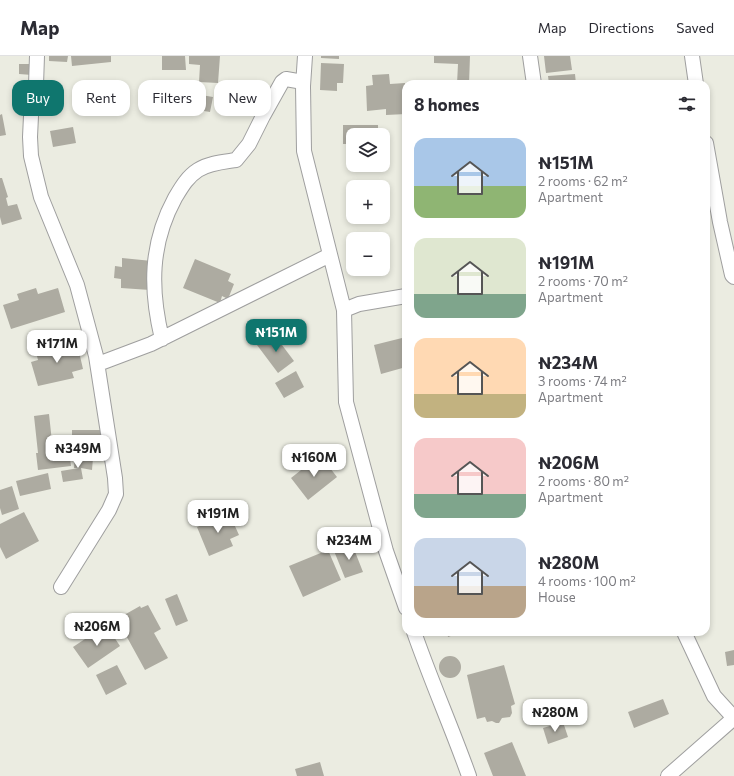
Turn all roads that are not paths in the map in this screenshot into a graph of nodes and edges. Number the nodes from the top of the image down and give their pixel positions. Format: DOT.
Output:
graph roads {
  1 [pos="37,56"];
  2 [pos="305,56"];
  3 [pos="530,56"];
  4 [pos="692,56"];
  5 [pos="533,80"];
  6 [pos="695,80"];
  7 [pos="303,82"];
  8 [pos="710,166"];
  9 [pos="330,255"];
  10 [pos="734,277"];
  11 [pos="402,297"];
  12 [pos="344,310"];
  13 [pos="162,339"];
  14 [pos="98,364"];
  15 [pos="61,587"];
  16 [pos="402,597"];
  17 [pos="415,636"];
  18 [pos="686,636"];
  19 [pos="734,718"];
  20 [pos="469,776"];
  21 [pos="668,776"];
  1 -- 14 [label="street"];
  2 -- 7 [label="street"];
  3 -- 5 [label="street"];
  4 -- 6 [label="street"];
  7 -- 9 [label="street"];
  7 -- 13 [label="street"];
  8 -- 10 [label="street"];
  9 -- 12 [label="street"];
  9 -- 13 [label="street"];
  11 -- 12 [label="street"];
  12 -- 16 [label="street"];
  13 -- 14 [label="street"];
  14 -- 15 [label="street"];
  17 -- 20 [label="street"];
  18 -- 19 [label="street"];
  19 -- 21 [label="street"];
}
